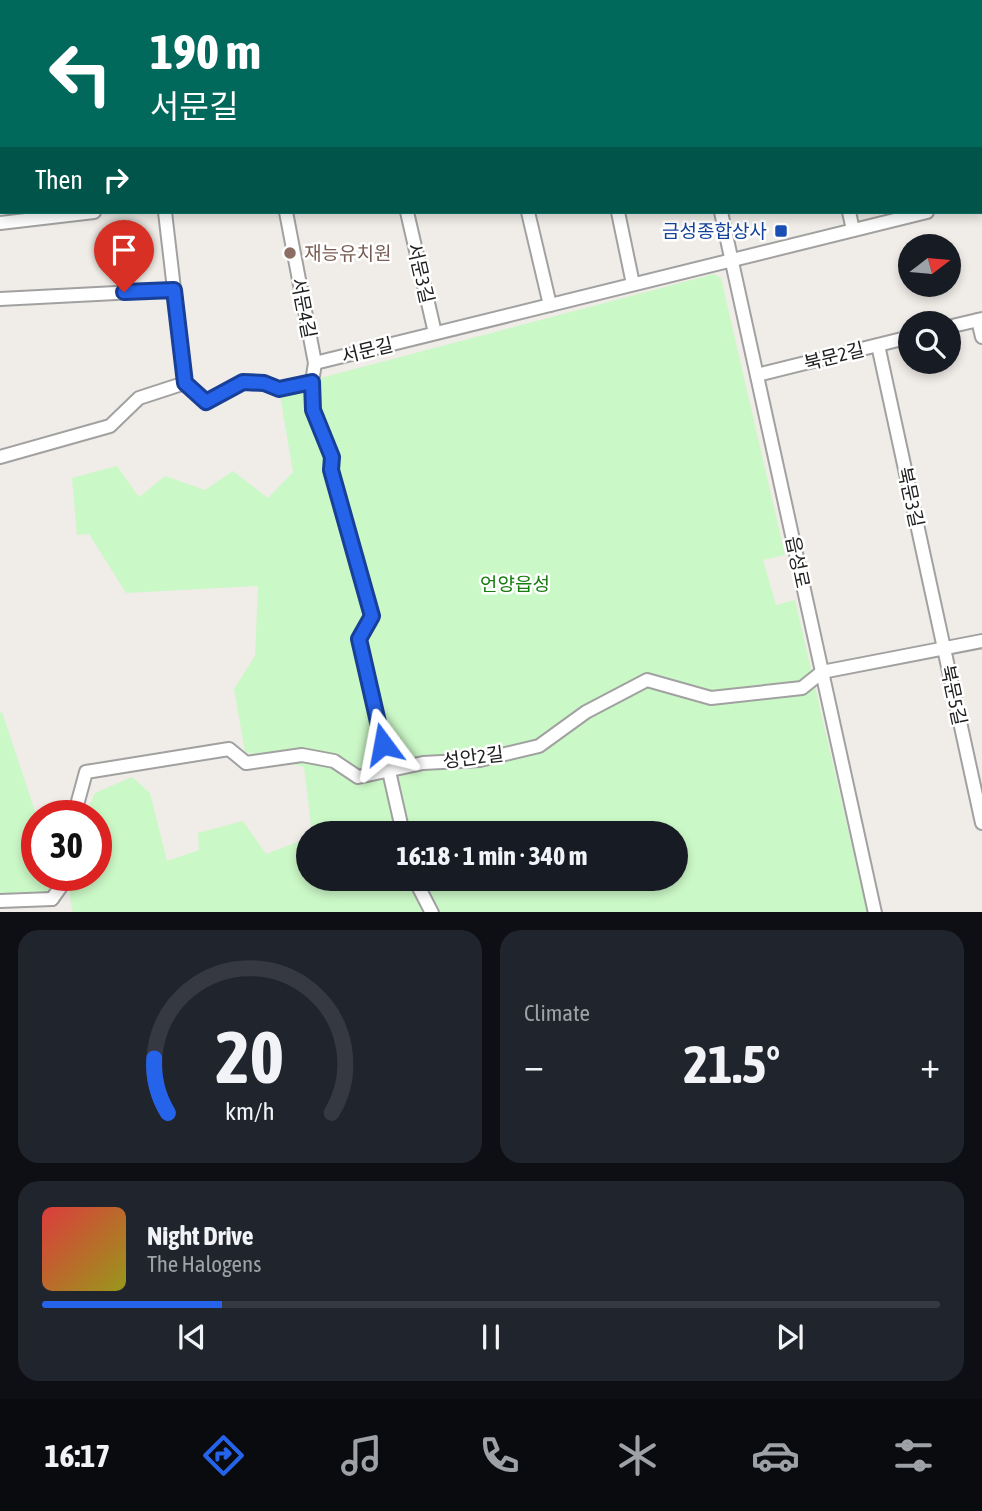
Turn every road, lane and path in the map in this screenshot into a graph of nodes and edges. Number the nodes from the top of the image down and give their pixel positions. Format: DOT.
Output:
graph roads {
  1 [pos="77,214"];
  2 [pos="165,214"];
  3 [pos="286,214"];
  4 [pos="407,214"];
  5 [pos="528,214"];
  6 [pos="618,214"];
  7 [pos="721,214"];
  8 [pos="849,214"];
  9 [pos="919,214"];
  10 [pos="0,223"];
  11 [pos="853,230"];
  12 [pos="732,260"];
  13 [pos="633,284"];
  14 [pos="174,290"];
  15 [pos="0,299"];
  16 [pos="550,305"];
  17 [pos="980,319"];
  18 [pos="961,324"];
  19 [pos="435,333"];
  20 [pos="982,337"];
  21 [pos="898,340"];
  22 [pos="878,345"];
  23 [pos="315,363"];
  24 [pos="757,375"];
  25 [pos="312,382"];
  26 [pos="185,383"];
  27 [pos="0,457"];
  28 [pos="982,641"];
  29 [pos="944,649"];
  30 [pos="822,672"];
  31 [pos="389,771"];
  32 [pos="78,800"];
  33 [pos="400,821"];
  34 [pos="982,823"];
  35 [pos="58,891"];
  36 [pos="421,891"];
  37 [pos="52,899"];
  38 [pos="0,901"];
  39 [pos="56,912"];
  40 [pos="432,912"];
  41 [pos="875,912"];
  1 -- 10 [label="street"];
  2 -- 14 [label="street"];
  3 -- 23 [label="street, 서문4길"];
  4 -- 19 [label="street, 서문3길"];
  5 -- 16 [label="street"];
  6 -- 13 [label="street"];
  7 -- 12 [label="street, 읍성로"];
  8 -- 11 [label="street"];
  9 -- 11 [label="street, 서문길"];
  11 -- 12 [label="street, 서문길"];
  12 -- 13 [label="street, 서문길"];
  12 -- 24 [label="street, 읍성로"];
  13 -- 16 [label="street, 서문길"];
  14 -- 15 [label="street"];
  14 -- 26 [label="street"];
  16 -- 19 [label="street, 서문길"];
  17 -- 18 [label="street"];
  17 -- 20 [label="street"];
  19 -- 23 [label="street, 서문길"];
  21 -- 22 [label="street, 북문2길"];
  22 -- 24 [label="street, 북문2길"];
  22 -- 29 [label="street, 북문3길"];
  23 -- 25 [label="street, 서문길"];
  24 -- 30 [label="street, 읍성로"];
  25 -- 26 [label="street"];
  25 -- 31 [label="street, 서문길"];
  26 -- 27 [label="street"];
  28 -- 29 [label="street"];
  29 -- 30 [label="street"];
  29 -- 34 [label="street, 북문5길"];
  30 -- 31 [label="street, 성안2길"];
  30 -- 41 [label="street, 읍성로"];
  31 -- 32 [label="street, 성안2길"];
  31 -- 33 [label="street, 서문길"];
  35 -- 37 [label="street"];
  36 -- 40 [label="street"];
  37 -- 38 [label="street"];
  37 -- 39 [label="street"];
}
